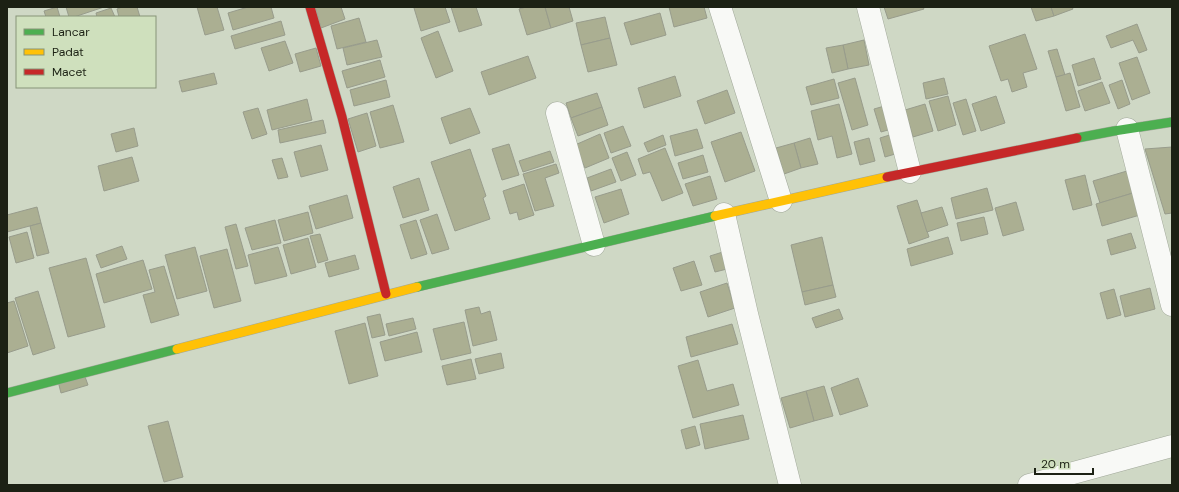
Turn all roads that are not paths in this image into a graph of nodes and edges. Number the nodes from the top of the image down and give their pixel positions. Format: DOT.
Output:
graph roads {
  1 [pos="310,7"];
  2 [pos="720,7"];
  3 [pos="868,7"];
  4 [pos="557,113"];
  5 [pos="1172,122"];
  6 [pos="1127,129"];
  7 [pos="910,172"];
  8 [pos="781,202"];
  9 [pos="724,214"];
  10 [pos="594,245"];
  11 [pos="386,294"];
  12 [pos="1172,306"];
  13 [pos="7,392"];
  14 [pos="1172,446"];
  15 [pos="790,485"];
  16 [pos="1029,485"];
  1 -- 11 [label="street"];
  2 -- 8 [label="street"];
  3 -- 7 [label="street"];
  4 -- 10 [label="street"];
  5 -- 6 [label="street"];
  6 -- 7 [label="street"];
  6 -- 12 [label="street"];
  7 -- 8 [label="street"];
  8 -- 9 [label="street"];
  9 -- 10 [label="street"];
  9 -- 15 [label="street"];
  10 -- 11 [label="street"];
  11 -- 13 [label="street"];
  14 -- 16 [label="street"];
}
